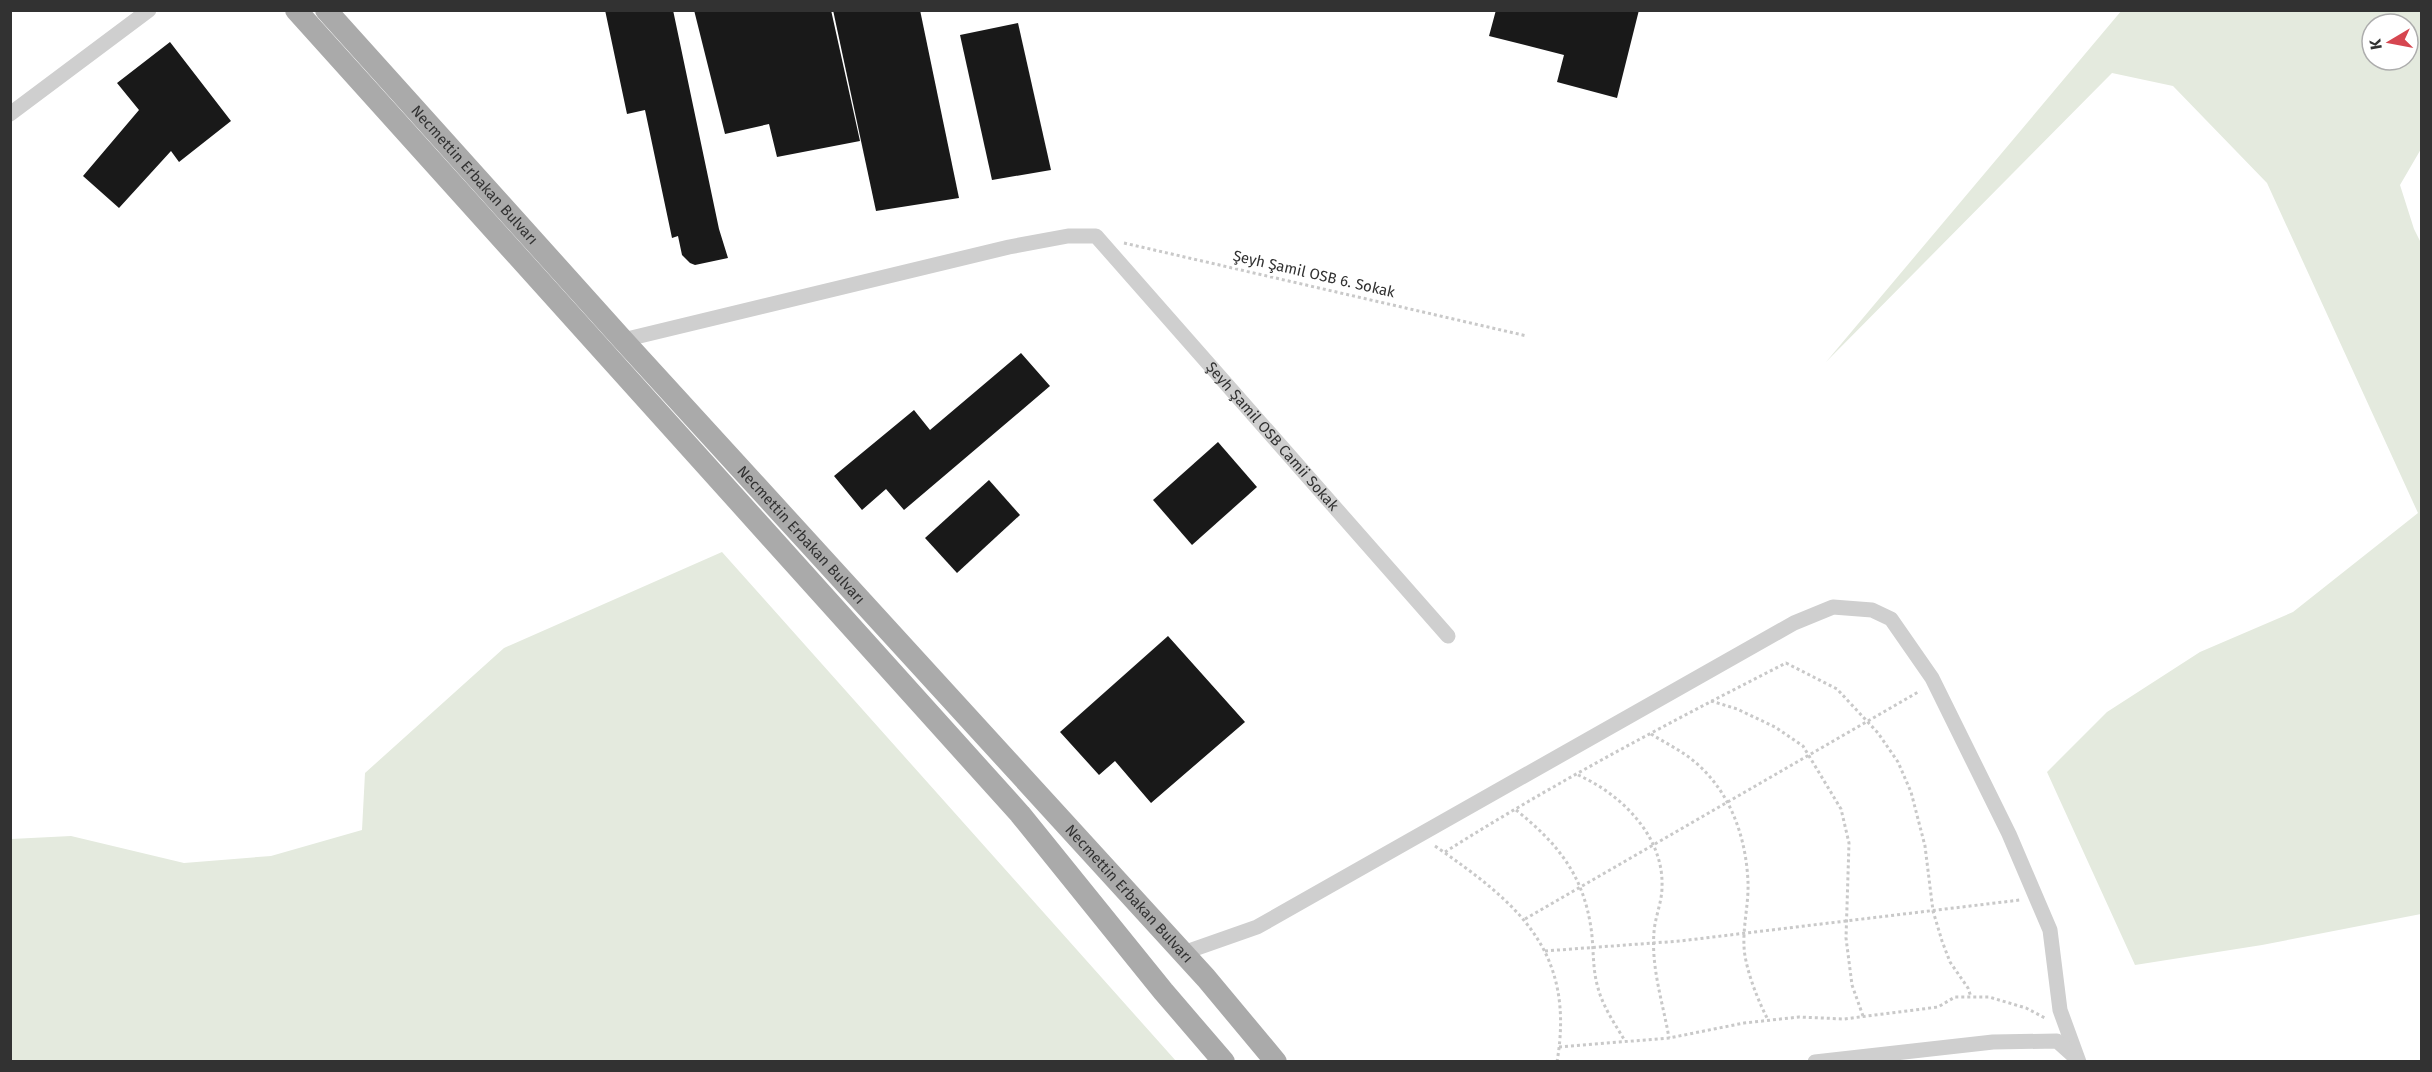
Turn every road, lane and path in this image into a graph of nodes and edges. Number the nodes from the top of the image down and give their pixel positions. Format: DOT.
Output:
graph roads {
  1 [pos="148,10"];
  2 [pos="296,10"];
  3 [pos="332,14"];
  4 [pos="10,114"];
  5 [pos="1096,236"];
  6 [pos="1527,336"];
  7 [pos="623,340"];
  8 [pos="1448,636"];
  9 [pos="1934,681"];
  10 [pos="1711,701"];
  11 [pos="1867,721"];
  12 [pos="1651,734"];
  13 [pos="1809,755"];
  14 [pos="1578,775"];
  15 [pos="1728,802"];
  16 [pos="1516,810"];
  17 [pos="1421,836"];
  18 [pos="1652,846"];
  19 [pos="1445,852"];
  20 [pos="1580,888"];
  21 [pos="2037,899"];
  22 [pos="1933,911"];
  23 [pos="1525,919"];
  24 [pos="1846,922"];
  25 [pos="1746,933"];
  26 [pos="1654,943"];
  27 [pos="1592,949"];
  28 [pos="1545,951"];
  29 [pos="1183,953"];
  30 [pos="1971,997"];
  31 [pos="1863,1016"];
  32 [pos="1768,1020"];
  33 [pos="1669,1038"];
  34 [pos="1625,1041"];
  35 [pos="2057,1041"];
  36 [pos="1559,1047"];
  37 [pos="2079,1061"];
  38 [pos="1224,1062"];
  39 [pos="1276,1062"];
  40 [pos="1557,1062"];
  41 [pos="1815,1062"];
  1 -- 4 [label="street"];
  2 -- 38 [label="main road, Necmettin Erbakan Bulvarı"];
  3 -- 7 [label="main road, Necmettin Erbakan Bulvarı"];
  5 -- 6 [label="path, Şeyh Şamil OSB 6. Sokak"];
  5 -- 7 [label="street"];
  5 -- 8 [label="street, Şeyh Şamil OSB Camii Sokak"];
  7 -- 29 [label="main road, Necmettin Erbakan Bulvarı"];
  9 -- 11 [label="path"];
  9 -- 17 [label="street"];
  9 -- 21 [label="street"];
  10 -- 11 [label="path"];
  10 -- 12 [label="path"];
  10 -- 13 [label="path"];
  11 -- 13 [label="path"];
  11 -- 22 [label="path"];
  12 -- 14 [label="path"];
  12 -- 15 [label="path"];
  13 -- 15 [label="path"];
  13 -- 24 [label="path"];
  14 -- 16 [label="path"];
  14 -- 18 [label="path"];
  15 -- 18 [label="path"];
  15 -- 25 [label="path"];
  16 -- 19 [label="path"];
  16 -- 20 [label="path"];
  17 -- 19 [label="path"];
  17 -- 29 [label="street"];
  18 -- 20 [label="path"];
  18 -- 26 [label="path"];
  19 -- 23 [label="path"];
  20 -- 23 [label="path"];
  20 -- 27 [label="path"];
  21 -- 22 [label="path"];
  21 -- 37 [label="street"];
  22 -- 24 [label="path"];
  22 -- 30 [label="path"];
  23 -- 28 [label="path"];
  24 -- 25 [label="path"];
  24 -- 31 [label="path"];
  25 -- 26 [label="path"];
  25 -- 32 [label="path"];
  26 -- 27 [label="path"];
  26 -- 33 [label="path"];
  27 -- 28 [label="path"];
  27 -- 34 [label="path"];
  28 -- 36 [label="path"];
  29 -- 39 [label="main road, Necmettin Erbakan Bulvarı"];
  30 -- 31 [label="path"];
  30 -- 35 [label="path"];
  31 -- 32 [label="path"];
  32 -- 33 [label="path"];
  33 -- 34 [label="path"];
  34 -- 36 [label="path"];
  35 -- 37 [label="street"];
  35 -- 41 [label="street"];
  36 -- 40 [label="path"];
}
